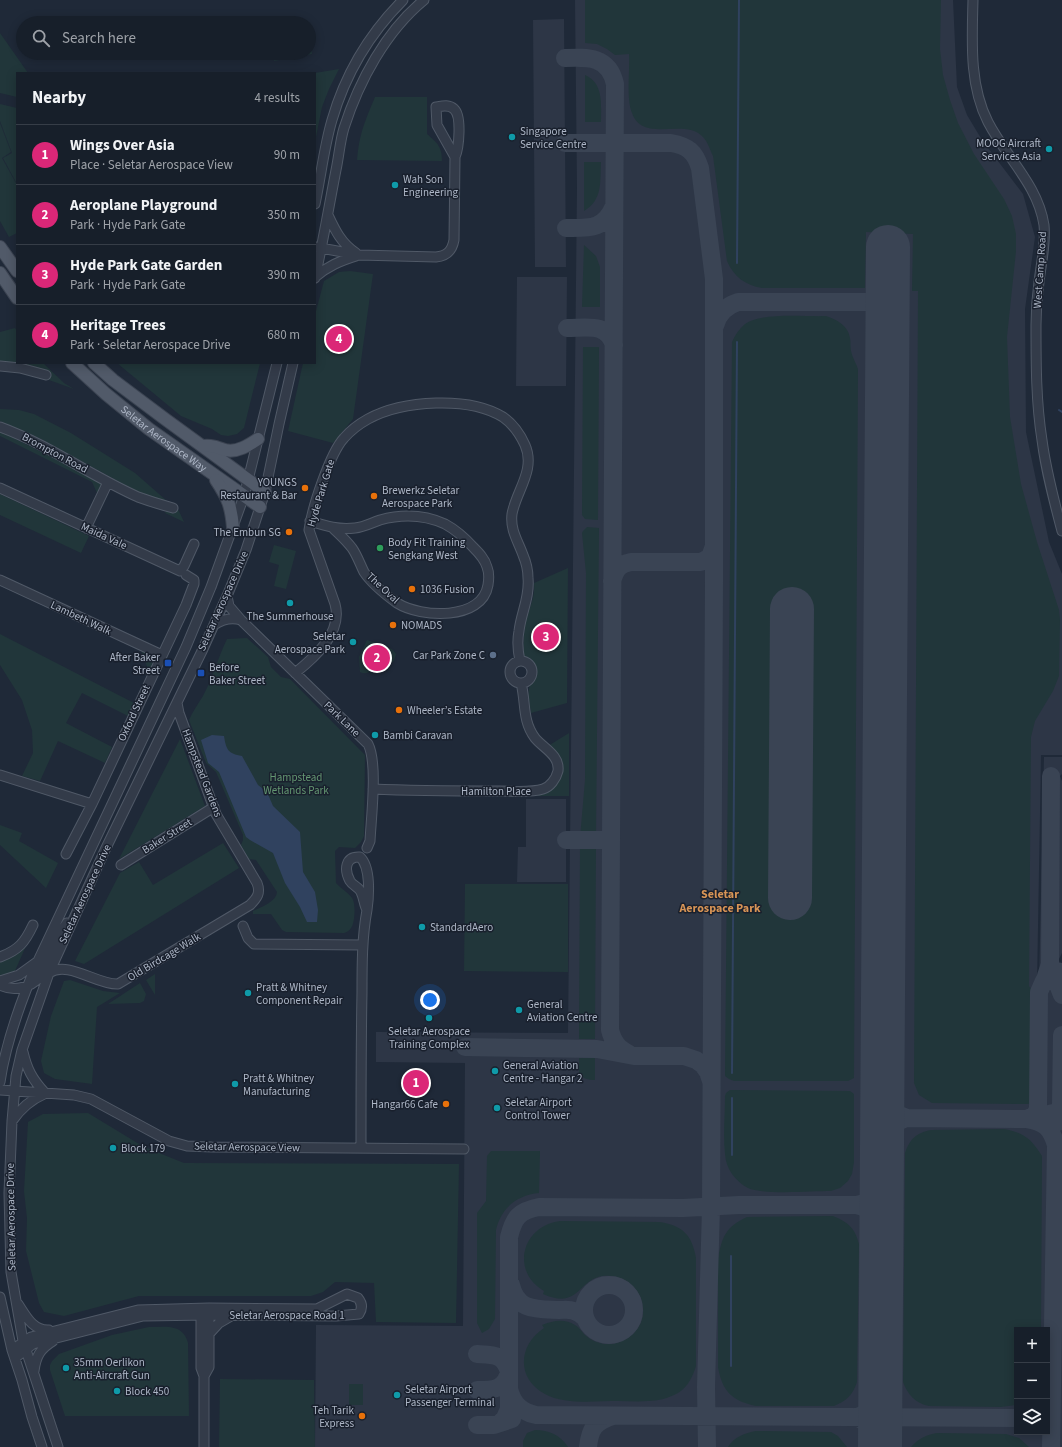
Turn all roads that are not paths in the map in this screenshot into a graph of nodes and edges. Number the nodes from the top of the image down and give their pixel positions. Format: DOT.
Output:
graph roads {
  1 [pos="403,0"];
  2 [pos="424,0"];
  3 [pos="973,0"];
  4 [pos="455,157"];
  5 [pos="316,199"];
  6 [pos="328,215"];
  7 [pos="0,247"];
  8 [pos="318,247"];
  9 [pos="359,255"];
  10 [pos="316,268"];
  11 [pos="16,270"];
  12 [pos="0,273"];
  13 [pos="316,277"];
  14 [pos="16,297"];
  15 [pos="73,364"];
  16 [pos="95,364"];
  17 [pos="277,364"];
  18 [pos="293,364"];
  19 [pos="0,366"];
  20 [pos="46,375"];
  21 [pos="0,427"];
  22 [pos="258,439"];
  23 [pos="202,446"];
  24 [pos="210,473"];
  25 [pos="248,480"];
  26 [pos="108,482"];
  27 [pos="0,488"];
  28 [pos="265,492"];
  29 [pos="244,496"];
  30 [pos="260,507"];
  31 [pos="173,508"];
  32 [pos="310,521"];
  33 [pos="86,528"];
  34 [pos="233,528"];
  35 [pos="333,528"];
  36 [pos="353,528"];
  37 [pos="1062,531"];
  38 [pos="347,541"];
  39 [pos="194,544"];
  40 [pos="186,574"];
  41 [pos="0,580"];
  42 [pos="228,596"];
  43 [pos="241,620"];
  44 [pos="214,625"];
  45 [pos="162,655"];
  46 [pos="520,662"];
  47 [pos="295,673"];
  48 [pos="522,682"];
  49 [pos="177,702"];
  50 [pos="0,775"];
  51 [pos="373,789"];
  52 [pos="92,804"];
  53 [pos="214,808"];
  54 [pos="367,848"];
  55 [pos="66,854"];
  56 [pos="121,865"];
  57 [pos="367,910"];
  58 [pos="77,911"];
  59 [pos="230,917"];
  60 [pos="33,925"];
  61 [pos="243,926"];
  62 [pos="363,945"];
  63 [pos="0,957"];
  64 [pos="38,961"];
  65 [pos="49,974"];
  66 [pos="0,981"];
  67 [pos="0,985"];
  68 [pos="28,985"];
  69 [pos="22,1050"];
  70 [pos="0,1082"];
  71 [pos="0,1090"];
  72 [pos="14,1092"];
  73 [pos="45,1093"];
  74 [pos="12,1121"];
  75 [pos="361,1148"];
  76 [pos="464,1149"];
  77 [pos="0,1297"];
  78 [pos="16,1301"];
  79 [pos="205,1312"];
  80 [pos="284,1312"];
  81 [pos="182,1316"];
  82 [pos="232,1316"];
  83 [pos="58,1334"];
  84 [pos="204,1336"];
  85 [pos="25,1345"];
  86 [pos="13,1354"];
  87 [pos="33,1372"];
  88 [pos="42,1447"];
  89 [pos="58,1447"];
  90 [pos="204,1447"];
  1 -- 5 [label="street"];
  2 -- 6 [label="street"];
  3 -- 37 [label="street, West Camp Road"];
  4 -- 4 [label="street"];
  4 -- 9 [label="street"];
  6 -- 8 [label="street"];
  6 -- 9 [label="street"];
  7 -- 11 [label="main road"];
  8 -- 9 [label="street"];
  8 -- 10 [label="street"];
  9 -- 13 [label="street"];
  12 -- 14 [label="main road"];
  15 -- 24 [label="main road, Seletar Aerospace Way"];
  16 -- 23 [label="main road, Seletar Aerospace Way"];
  17 -- 22 [label="street, Seletar Aerospace Drive"];
  18 -- 28 [label="street, Seletar Aerospace Drive"];
  19 -- 20 [label="street"];
  21 -- 26 [label="street, Brompton Road"];
  22 -- 23 [label="main road"];
  22 -- 25 [label="street, Seletar Aerospace Drive"];
  23 -- 25 [label="main road, Seletar Aerospace Way"];
  24 -- 29 [label="main road, Seletar Aerospace Way"];
  24 -- 34 [label="main road"];
  25 -- 28 [label="main road, Seletar Aerospace Way"];
  25 -- 29 [label="street, Seletar Aerospace Drive"];
  26 -- 31 [label="street, Brompton Road"];
  26 -- 33 [label="street"];
  27 -- 33 [label="street, Maida Vale"];
  28 -- 30 [label="street, Seletar Aerospace Drive"];
  29 -- 30 [label="main road, Seletar Aerospace Way"];
  29 -- 34 [label="street, Seletar Aerospace Drive"];
  30 -- 42 [label="street, Seletar Aerospace Drive"];
  32 -- 35 [label="street, The Oval"];
  32 -- 46 [label="street, Hyde Park Gate"];
  32 -- 47 [label="street, Hyde Park Gate"];
  33 -- 39 [label="street, Maida Vale"];
  34 -- 64 [label="street, Seletar Aerospace Drive"];
  35 -- 36 [label="street, The Oval"];
  35 -- 38 [label="street, The Oval"];
  36 -- 38 [label="street"];
  36 -- 38 [label="street, The Oval"];
  40 -- 45 [label="street, Oxford Street"];
  41 -- 45 [label="street, Lambeth Walk"];
  42 -- 43 [label="street, Park Lane"];
  42 -- 44 [label="street, Seletar Aerospace Drive"];
  43 -- 44 [label="street"];
  43 -- 47 [label="street, Park Lane"];
  44 -- 49 [label="street, Seletar Aerospace Drive"];
  45 -- 52 [label="street, Oxford Street"];
  46 -- 48 [label="street"];
  46 -- 48 [label="street"];
  47 -- 51 [label="street, Park Lane"];
  48 -- 51 [label="street, Hamilton Place"];
  49 -- 53 [label="street, Hampstead Gardens"];
  49 -- 58 [label="street, Seletar Aerospace Drive"];
  50 -- 52 [label="street"];
  51 -- 54 [label="street, Park Lane"];
  52 -- 55 [label="street, Oxford Street"];
  53 -- 56 [label="street, Baker Street"];
  53 -- 59 [label="street, Hampstead Gardens"];
  57 -- 57 [label="street"];
  57 -- 62 [label="street"];
  58 -- 65 [label="street, Seletar Aerospace Drive"];
  58 -- 68 [label="street"];
  59 -- 65 [label="street, Old Birdcage Walk"];
  60 -- 63 [label="street"];
  61 -- 62 [label="street"];
  62 -- 75 [label="street"];
  64 -- 66 [label="street"];
  64 -- 68 [label="street, Seletar Aerospace Drive"];
  65 -- 69 [label="street, Seletar Aerospace Drive"];
  67 -- 68 [label="street"];
  68 -- 70 [label="street, Seletar Aerospace Drive"];
  69 -- 72 [label="street, Seletar Aerospace Drive"];
  69 -- 73 [label="street"];
  71 -- 72 [label="street, Seletar Aerospace View"];
  72 -- 73 [label="street, Seletar Aerospace View"];
  72 -- 74 [label="street, Seletar Aerospace Drive"];
  73 -- 74 [label="street"];
  73 -- 75 [label="street, Seletar Aerospace View"];
  74 -- 78 [label="street, Seletar Aerospace Drive"];
  75 -- 76 [label="street, Seletar Aerospace View"];
  77 -- 86 [label="street"];
  78 -- 83 [label="street"];
  78 -- 85 [label="street, Seletar Aerospace Drive"];
  79 -- 80 [label="street, Seletar Aerospace Road 1"];
  79 -- 81 [label="street, Seletar Aerospace Road 1"];
  79 -- 82 [label="street, Seletar Aerospace Road 1"];
  79 -- 83 [label="street, Seletar Aerospace Road 1"];
  79 -- 84 [label="street"];
  80 -- 80 [label="street, Seletar Aerospace Road 1"];
  80 -- 82 [label="street, Seletar Aerospace Road 1"];
  81 -- 83 [label="street, Seletar Aerospace Road 1"];
  81 -- 84 [label="street"];
  82 -- 84 [label="street"];
  83 -- 85 [label="street, Seletar Aerospace Road 1"];
  83 -- 87 [label="street"];
  84 -- 90 [label="street"];
  85 -- 86 [label="street, Seletar Aerospace Road 1"];
  85 -- 87 [label="street, Seletar Aerospace Drive"];
  86 -- 88 [label="street"];
  87 -- 89 [label="street, Seletar Aerospace Drive"];
}
